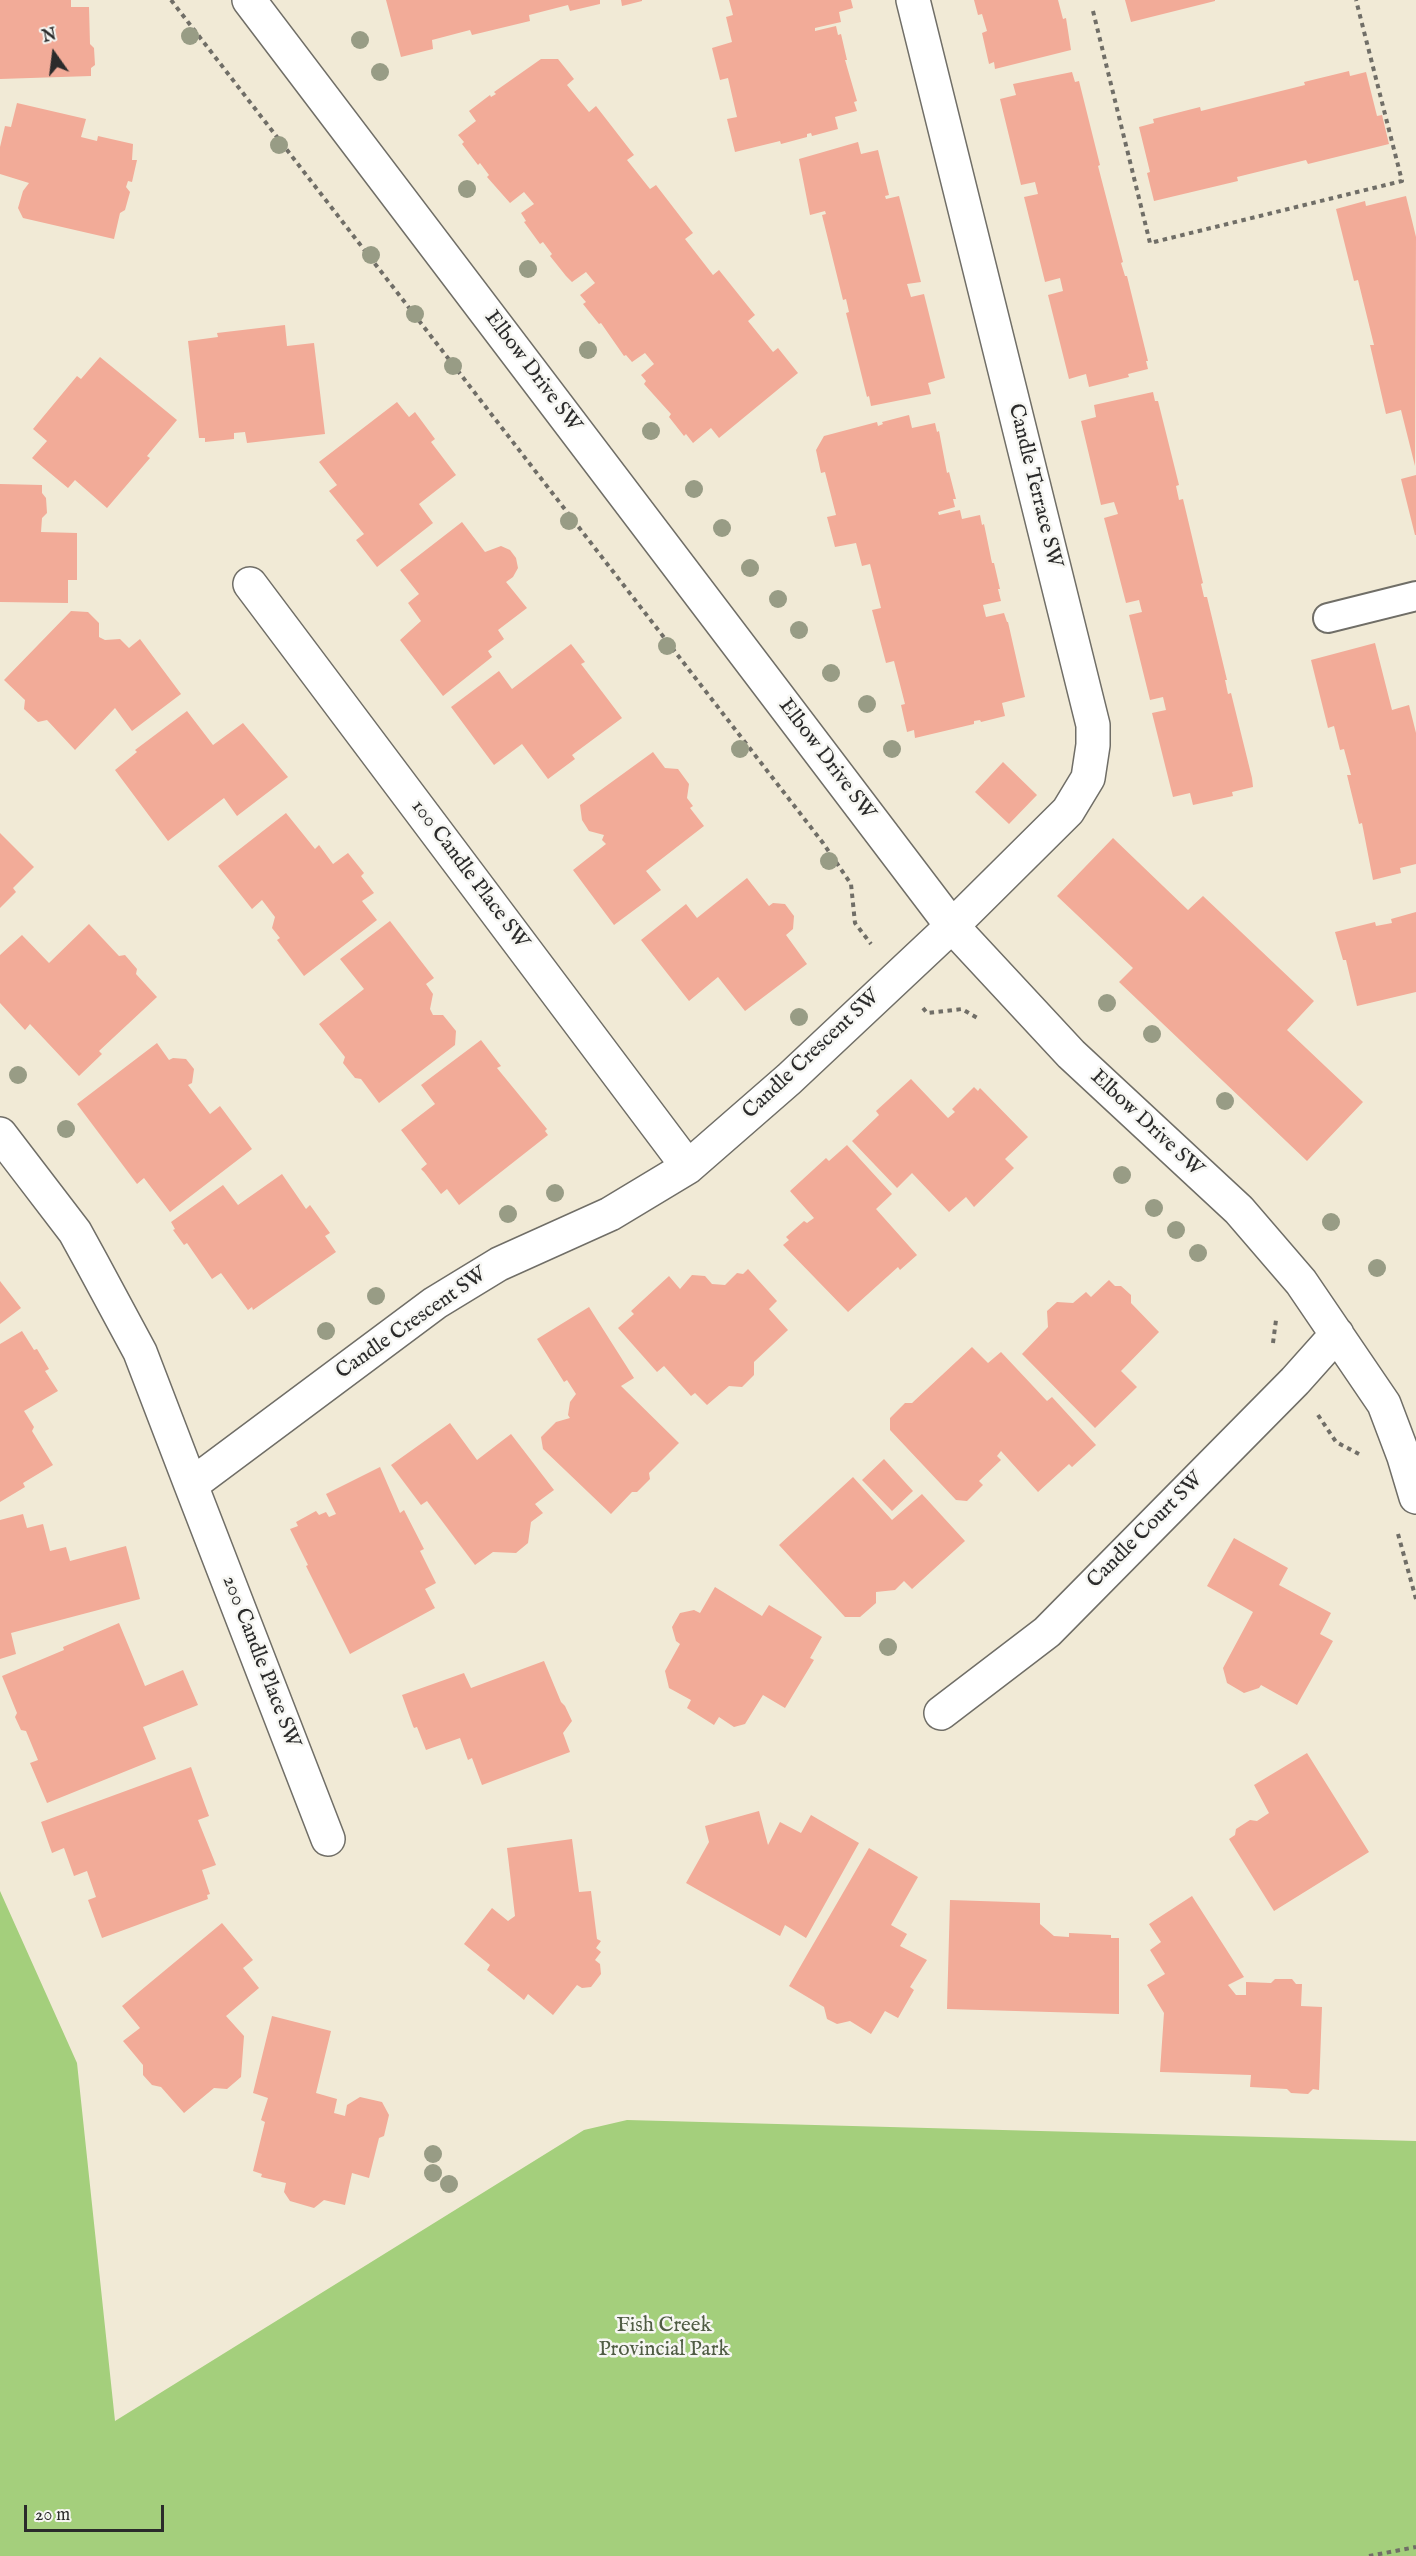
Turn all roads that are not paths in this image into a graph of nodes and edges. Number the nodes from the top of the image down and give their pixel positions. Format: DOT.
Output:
graph roads {
  1 [pos="249,0"];
  2 [pos="913,0"];
  3 [pos="250,584"];
  4 [pos="1416,596"];
  5 [pos="1328,618"];
  6 [pos="952,926"];
  7 [pos="0,1134"];
  8 [pos="688,1167"];
  9 [pos="1337,1334"];
  10 [pos="1410,1454"];
  11 [pos="191,1485"];
  12 [pos="1416,1497"];
  13 [pos="941,1713"];
  14 [pos="328,1839"];
  1 -- 6 [label="street, Elbow Drive SW"];
  2 -- 6 [label="street, Candle Terrace SW"];
  3 -- 8 [label="street, 100 Candle Place SW"];
  4 -- 5 [label="lane"];
  6 -- 8 [label="street, Candle Crescent SW"];
  6 -- 9 [label="street, Elbow Drive SW"];
  7 -- 11 [label="street"];
  8 -- 11 [label="street, Candle Crescent SW"];
  9 -- 10 [label="street, Elbow Drive SW"];
  9 -- 13 [label="street, Candle Court SW"];
  10 -- 12 [label="street, Elbow Drive SW"];
  11 -- 14 [label="street, 200 Candle Place SW"];
}
